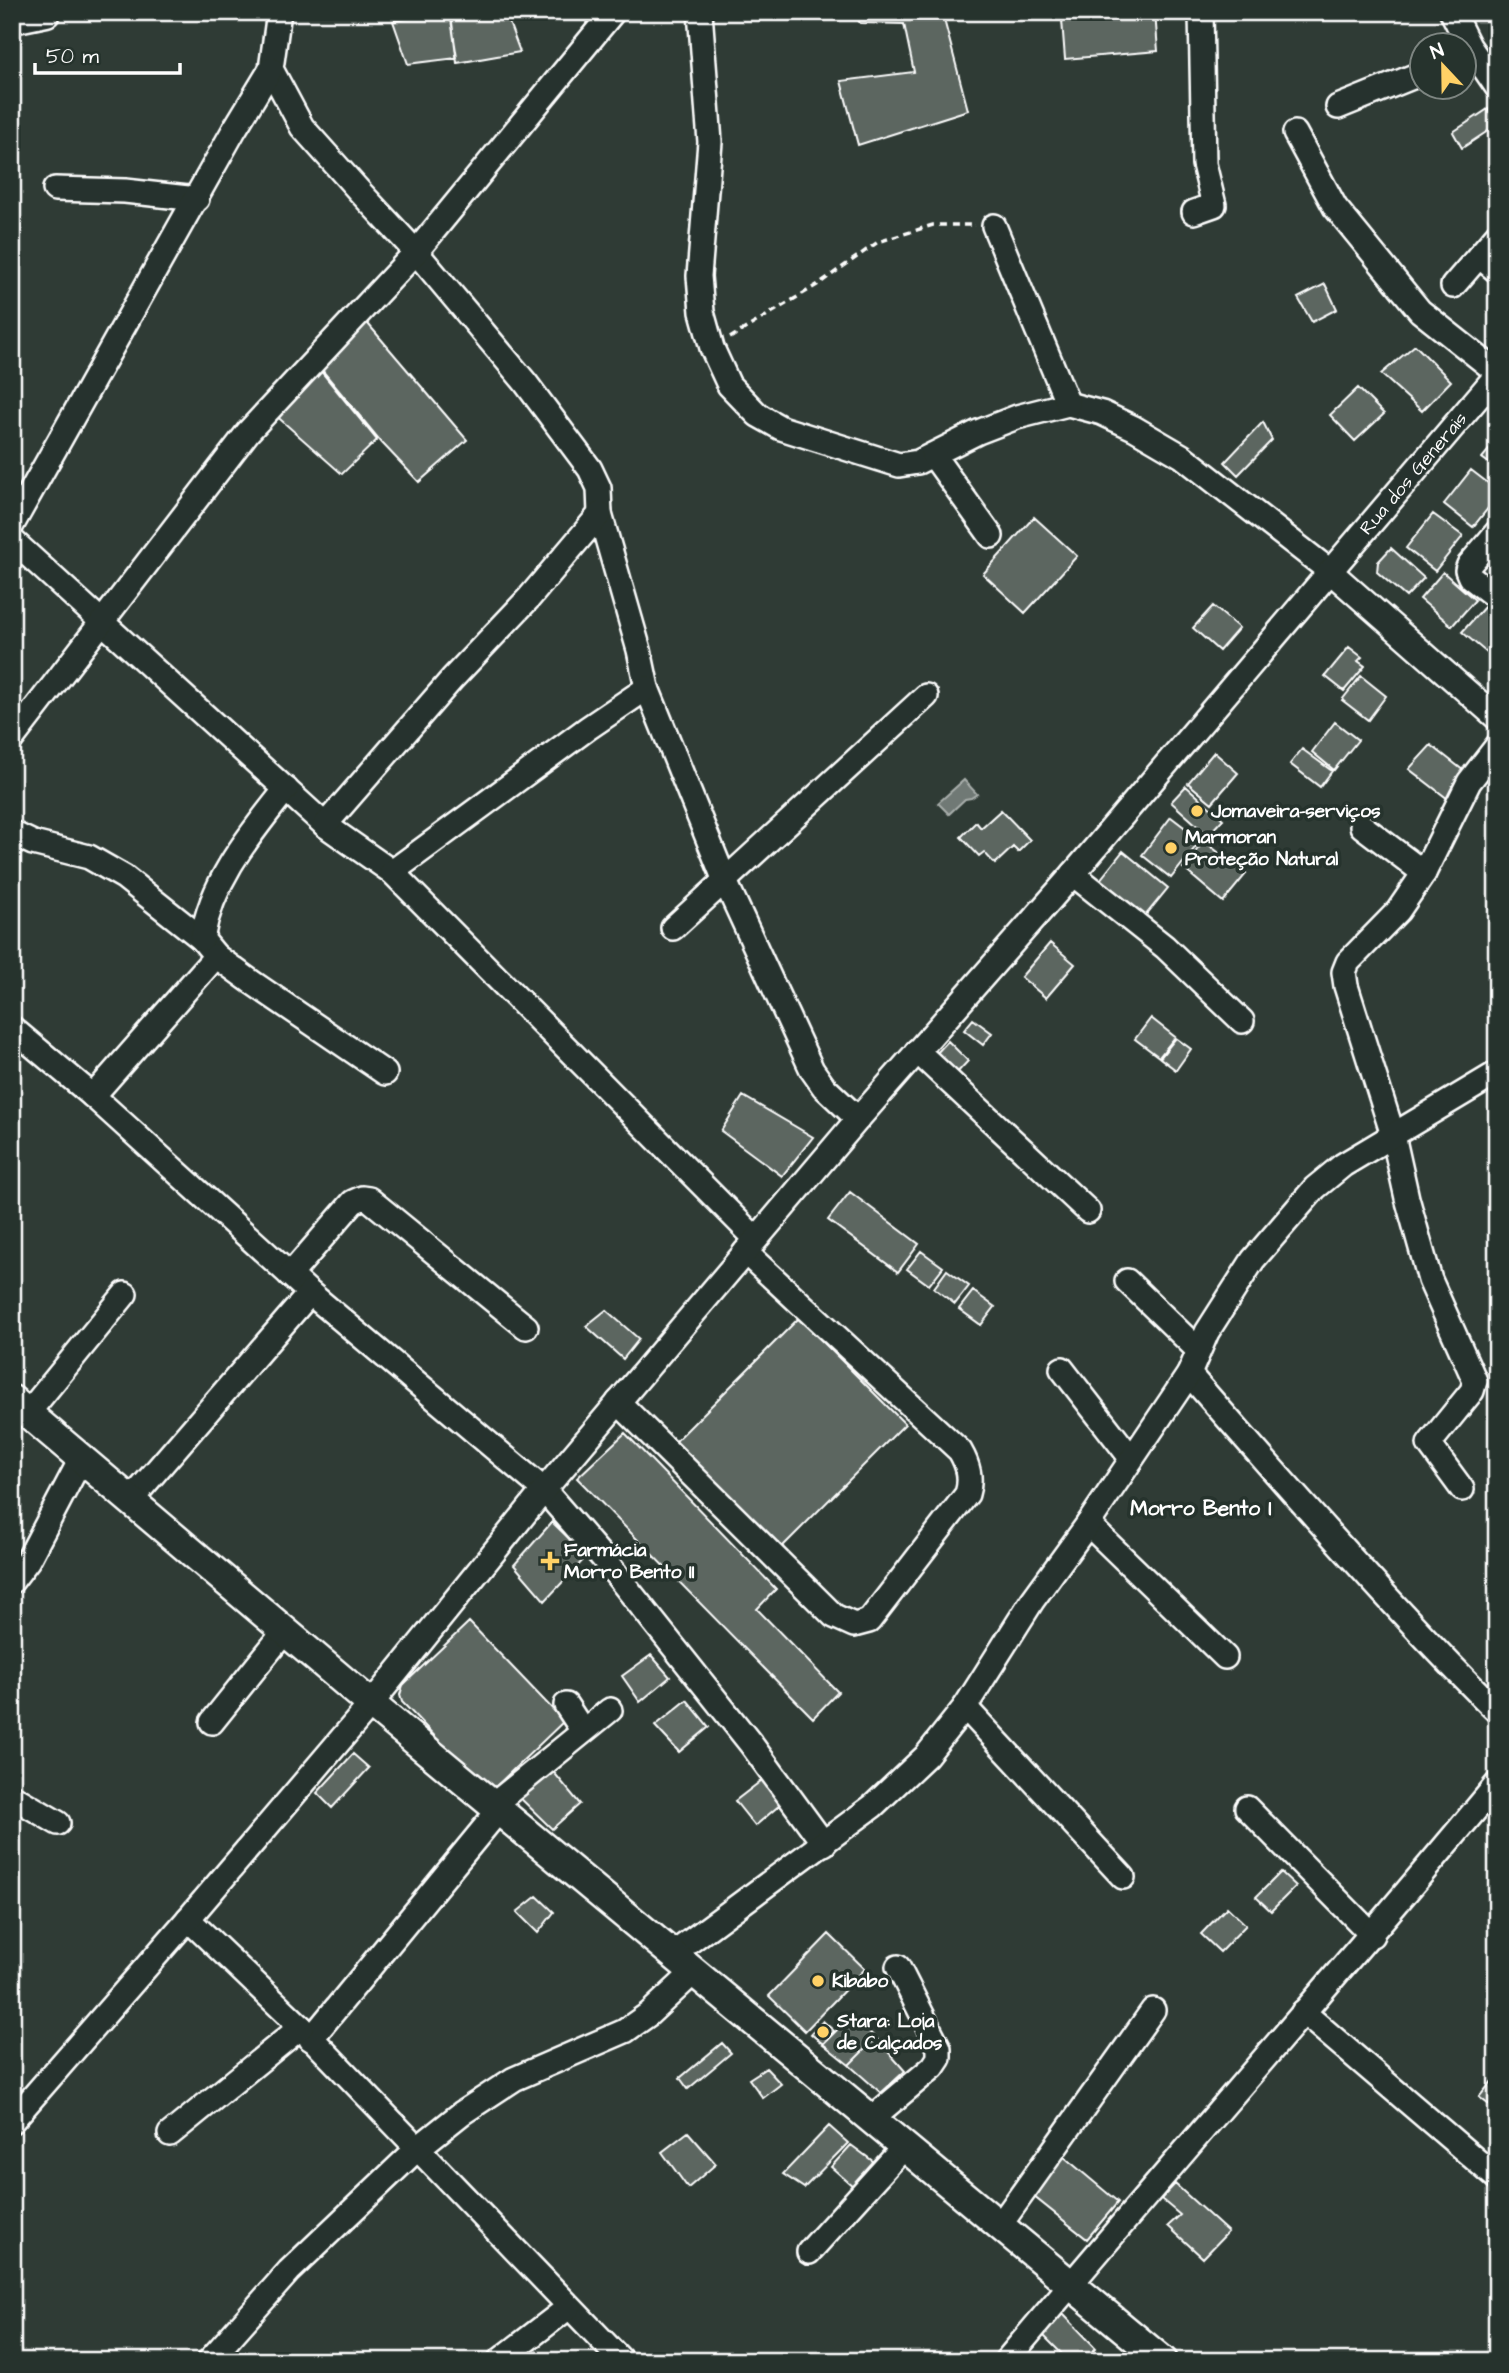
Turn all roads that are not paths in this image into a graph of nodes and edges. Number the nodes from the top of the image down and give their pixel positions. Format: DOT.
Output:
graph roads {
  1 [pos="46,12"];
  2 [pos="279,12"];
  3 [pos="613,12"];
  4 [pos="700,12"];
  5 [pos="1201,12"];
  6 [pos="1452,12"];
  7 [pos="12,19"];
  8 [pos="1460,32"];
  9 [pos="1478,62"];
  10 [pos="271,69"];
  11 [pos="1408,79"];
  12 [pos="1497,87"];
  13 [pos="1338,107"];
  14 [pos="1295,133"];
  15 [pos="55,189"];
  16 [pos="197,199"];
  17 [pos="1194,212"];
  18 [pos="994,226"];
  19 [pos="1492,243"];
  20 [pos="416,252"];
  21 [pos="1497,271"];
  22 [pos="1453,286"];
  23 [pos="1497,373"];
  24 [pos="1068,404"];
  25 [pos="933,455"];
  26 [pos="600,514"];
  27 [pos="12,526"];
  28 [pos="1497,532"];
  29 [pos="991,536"];
  30 [pos="12,540"];
  31 [pos="1331,572"];
  32 [pos="1497,598"];
  33 [pos="103,624"];
  34 [pos="647,688"];
  35 [pos="926,695"];
  36 [pos="1497,718"];
  37 [pos="12,739"];
  38 [pos="1497,747"];
  39 [pos="286,789"];
  40 [pos="325,825"];
  41 [pos="1362,826"];
  42 [pos="12,833"];
  43 [pos="392,872"];
  44 [pos="1424,873"];
  45 [pos="1073,874"];
  46 [pos="725,881"];
  47 [pos="673,928"];
  48 [pos="209,947"];
  49 [pos="1242,1021"];
  50 [pos="12,1028"];
  51 [pos="917,1051"];
  52 [pos="385,1073"];
  53 [pos="1497,1073"];
  54 [pos="93,1096"];
  55 [pos="858,1119"];
  56 [pos="1393,1135"];
  57 [pos="1088,1211"];
  58 [pos="751,1245"];
  59 [pos="290,1275"];
  60 [pos="1127,1280"];
  61 [pos="310,1293"];
  62 [pos="125,1294"];
  63 [pos="526,1328"];
  64 [pos="1198,1350"];
  65 [pos="1062,1369"];
  66 [pos="1189,1374"];
  67 [pos="618,1402"];
  68 [pos="20,1406"];
  69 [pos="1132,1458"];
  70 [pos="81,1459"];
  71 [pos="1462,1489"];
  72 [pos="544,1490"];
  73 [pos="131,1500"];
  74 [pos="1088,1524"];
  75 [pos="12,1581"];
  76 [pos="285,1631"];
  77 [pos="1225,1657"];
  78 [pos="371,1704"];
  79 [pos="566,1705"];
  80 [pos="965,1707"];
  81 [pos="610,1710"];
  82 [pos="1497,1711"];
  83 [pos="212,1721"];
  84 [pos="583,1731"];
  85 [pos="1497,1784"];
  86 [pos="12,1796"];
  87 [pos="496,1807"];
  88 [pos="1247,1808"];
  89 [pos="58,1823"];
  90 [pos="824,1844"];
  91 [pos="1123,1877"];
  92 [pos="188,1919"];
  93 [pos="1372,1935"];
  94 [pos="684,1963"];
  95 [pos="898,1967"];
  96 [pos="1153,2010"];
  97 [pos="1303,2012"];
  98 [pos="306,2033"];
  99 [pos="871,2119"];
  100 [pos="12,2121"];
  101 [pos="170,2134"];
  102 [pos="905,2146"];
  103 [pos="418,2148"];
  104 [pos="1494,2170"];
  105 [pos="1000,2225"];
  106 [pos="809,2252"];
  107 [pos="1070,2284"];
  108 [pos="569,2307"];
  109 [pos="209,2361"];
  110 [pos="499,2361"];
  111 [pos="621,2361"];
  112 [pos="1006,2361"];
  113 [pos="1163,2361"];
  1 -- 7 [label="main road"];
  2 -- 10 [label="street"];
  3 -- 20 [label="street"];
  4 -- 25 [label="street"];
  5 -- 17 [label="street"];
  6 -- 8 [label="street"];
  9 -- 12 [label="street"];
  10 -- 16 [label="street"];
  10 -- 20 [label="street"];
  11 -- 13 [label="street"];
  14 -- 23 [label="street"];
  15 -- 16 [label="street"];
  16 -- 27 [label="street"];
  18 -- 24 [label="street"];
  19 -- 21 [label="street"];
  19 -- 22 [label="street"];
  20 -- 26 [label="street"];
  20 -- 33 [label="street"];
  23 -- 31 [label="street, Rua dos Generais"];
  24 -- 25 [label="street"];
  24 -- 31 [label="street"];
  25 -- 29 [label="street"];
  26 -- 34 [label="street"];
  26 -- 40 [label="street"];
  28 -- 32 [label="street"];
  30 -- 33 [label="street"];
  31 -- 36 [label="street"];
  31 -- 45 [label="street, Rua dos Generais"];
  33 -- 37 [label="street"];
  33 -- 39 [label="street"];
  34 -- 43 [label="street"];
  34 -- 46 [label="street"];
  35 -- 46 [label="street"];
  38 -- 44 [label="street"];
  39 -- 40 [label="street"];
  39 -- 48 [label="street"];
  40 -- 43 [label="street"];
  41 -- 44 [label="street"];
  42 -- 48 [label="street"];
  43 -- 58 [label="street"];
  44 -- 56 [label="street"];
  45 -- 49 [label="street"];
  45 -- 51 [label="street, Rua dos Generais"];
  46 -- 47 [label="street"];
  46 -- 55 [label="street"];
  48 -- 52 [label="street"];
  48 -- 54 [label="street"];
  50 -- 54 [label="street"];
  51 -- 55 [label="street, Rua dos Generais"];
  51 -- 57 [label="street"];
  53 -- 56 [label="street"];
  54 -- 59 [label="street"];
  55 -- 58 [label="street, Rua dos Generais"];
  56 -- 64 [label="street"];
  56 -- 71 [label="street"];
  58 -- 67 [label="street, Rua dos Generais"];
  58 -- 67 [label="street"];
  59 -- 61 [label="street"];
  59 -- 63 [label="street"];
  60 -- 64 [label="street"];
  61 -- 72 [label="street"];
  61 -- 73 [label="street"];
  62 -- 68 [label="street"];
  64 -- 66 [label="street"];
  65 -- 69 [label="street"];
  66 -- 69 [label="street"];
  66 -- 82 [label="street"];
  67 -- 72 [label="street, Rua dos Generais"];
  68 -- 70 [label="main road"];
  69 -- 74 [label="street"];
  70 -- 73 [label="main road"];
  70 -- 75 [label="street"];
  72 -- 78 [label="street, Rua dos Generais"];
  72 -- 90 [label="street"];
  73 -- 76 [label="main road"];
  74 -- 77 [label="street"];
  74 -- 80 [label="street"];
  76 -- 78 [label="main road"];
  76 -- 83 [label="street"];
  78 -- 87 [label="main road"];
  78 -- 92 [label="street, Rua dos Generais"];
  79 -- 84 [label="street"];
  80 -- 90 [label="street"];
  80 -- 91 [label="street"];
  81 -- 84 [label="street"];
  84 -- 87 [label="street"];
  85 -- 93 [label="street"];
  86 -- 89 [label="street"];
  87 -- 94 [label="main road"];
  87 -- 98 [label="street"];
  88 -- 93 [label="street"];
  90 -- 94 [label="street"];
  92 -- 98 [label="street"];
  92 -- 100 [label="street, Rua dos Generais"];
  93 -- 97 [label="street"];
  94 -- 99 [label="main road"];
  94 -- 103 [label="street"];
  95 -- 99 [label="street"];
  96 -- 105 [label="street"];
  97 -- 104 [label="street"];
  97 -- 107 [label="street"];
  98 -- 101 [label="street"];
  98 -- 103 [label="street"];
  99 -- 102 [label="main road"];
  102 -- 105 [label="main road"];
  102 -- 106 [label="street"];
  103 -- 108 [label="street"];
  103 -- 109 [label="street"];
  105 -- 107 [label="main road"];
  107 -- 112 [label="street"];
  107 -- 113 [label="main road"];
  108 -- 110 [label="street"];
  108 -- 111 [label="street"];
}
